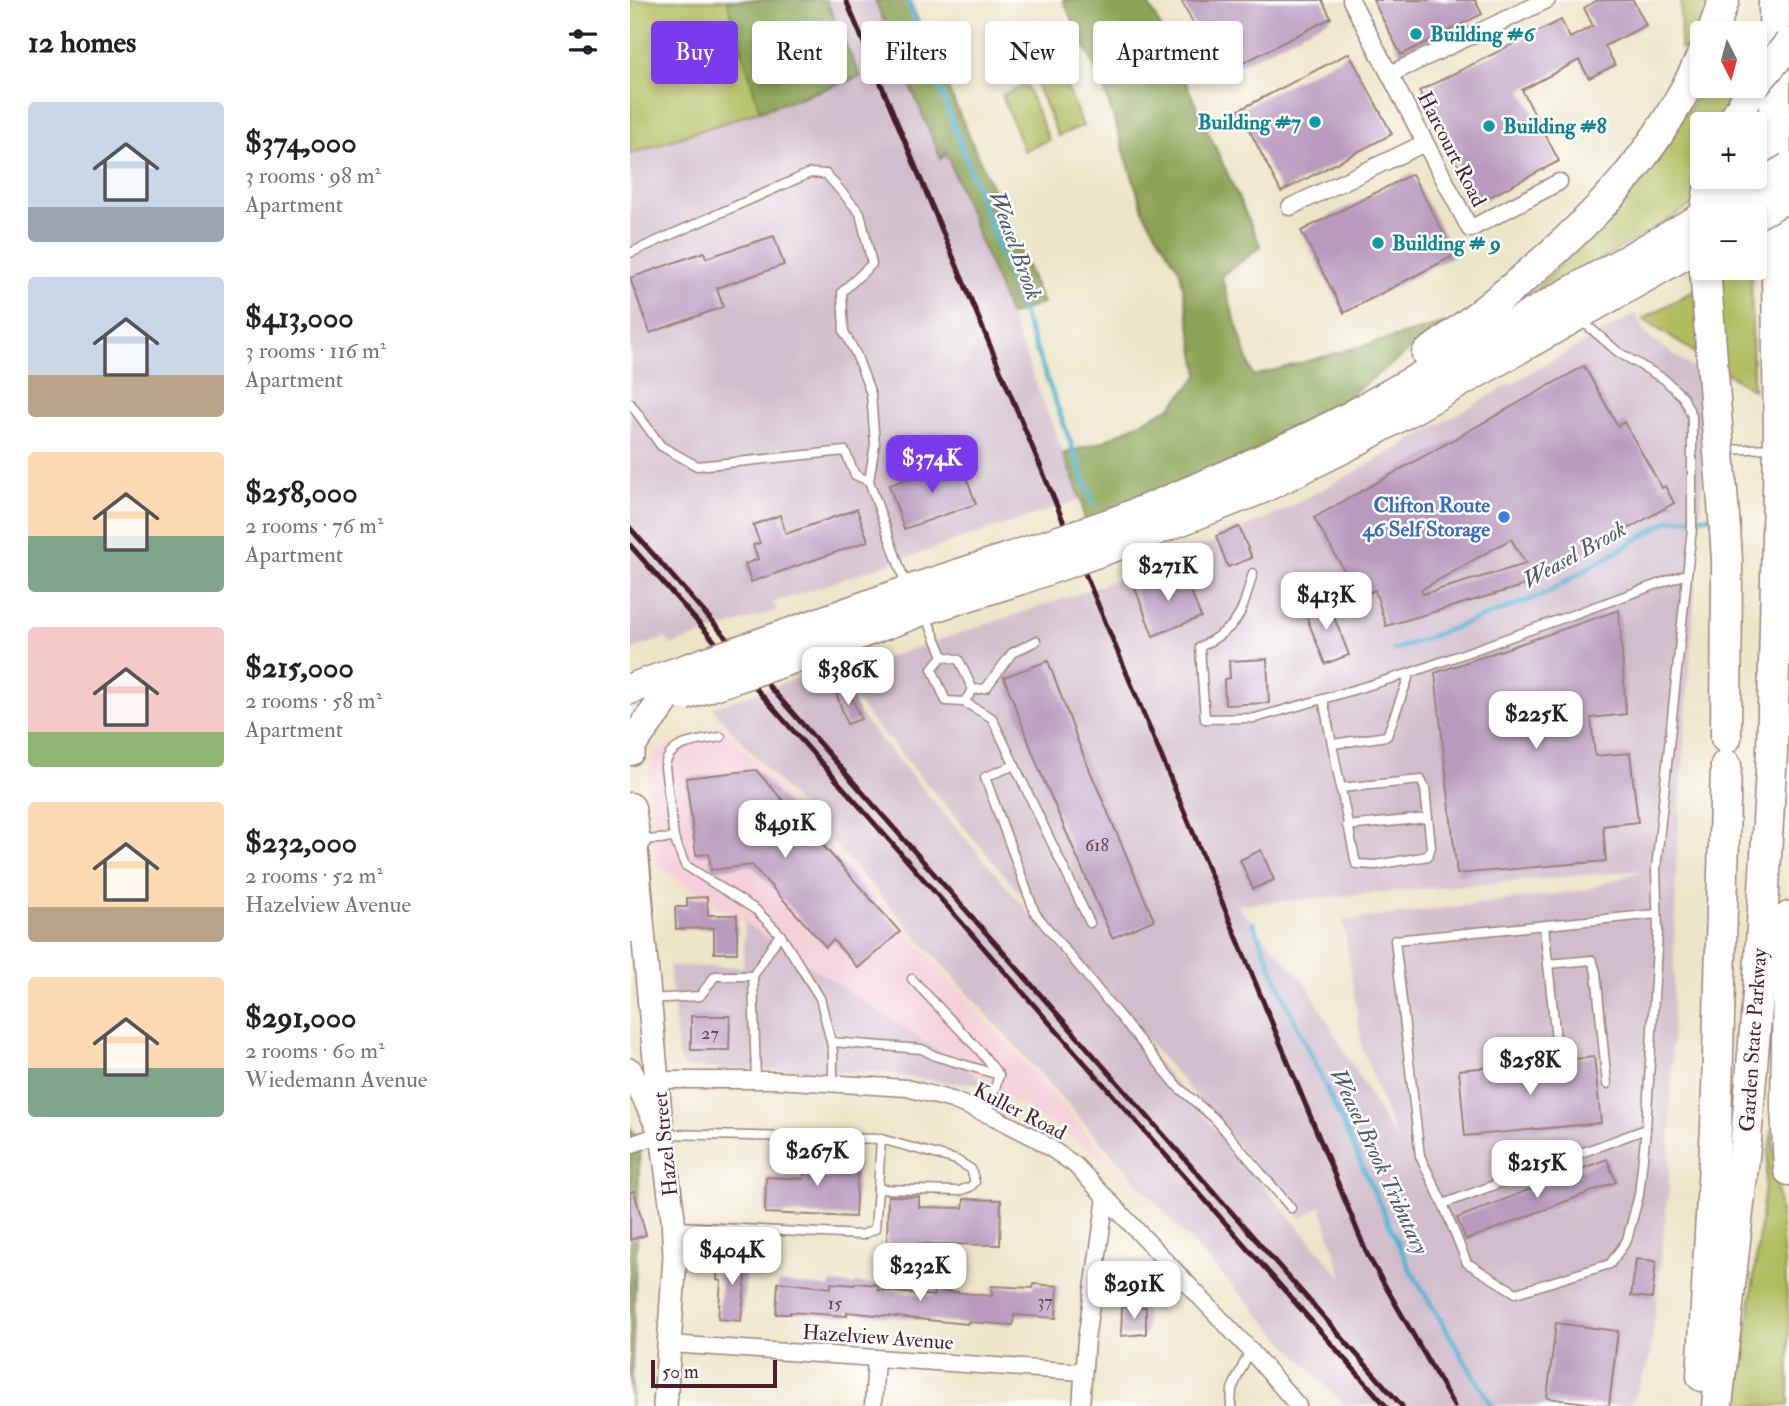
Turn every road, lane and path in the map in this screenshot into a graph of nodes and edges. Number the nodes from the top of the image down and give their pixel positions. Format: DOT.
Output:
graph roads {
  1 [pos="1351,0"];
  2 [pos="1548,0"];
  3 [pos="1724,0"];
  4 [pos="1774,0"];
  5 [pos="1716,21"];
  6 [pos="1789,44"];
  7 [pos="1768,69"];
  8 [pos="1390,74"];
  9 [pos="1690,83"];
  10 [pos="1776,123"];
  11 [pos="1425,143"];
  12 [pos="1789,168"];
  13 [pos="1559,182"];
  14 [pos="1789,197"];
  15 [pos="1758,203"];
  16 [pos="1766,203"];
  17 [pos="1290,207"];
  18 [pos="1690,224"];
  19 [pos="1789,234"];
  20 [pos="1690,251"];
  21 [pos="630,253"];
  22 [pos="1706,280"];
  23 [pos="1576,316"];
  24 [pos="630,403"];
  25 [pos="1779,447"];
  26 [pos="1290,449"];
  27 [pos="1691,452"];
  28 [pos="869,481"];
  29 [pos="1119,533"];
  30 [pos="1253,573"];
  31 [pos="1686,574"];
  32 [pos="916,601"];
  33 [pos="1036,640"];
  34 [pos="943,656"];
  35 [pos="1410,673"];
  36 [pos="630,689"];
  37 [pos="973,690"];
  38 [pos="672,691"];
  39 [pos="1322,699"];
  40 [pos="964,702"];
  41 [pos="630,714"];
  42 [pos="721,737"];
  43 [pos="1333,744"];
  44 [pos="630,750"];
  45 [pos="1015,765"];
  46 [pos="1340,788"];
  47 [pos="630,808"];
  48 [pos="1428,818"];
  49 [pos="1347,826"];
  50 [pos="674,838"];
  51 [pos="635,841"];
  52 [pos="1657,914"];
  53 [pos="1789,917"];
  54 [pos="636,920"];
  55 [pos="1090,923"];
  56 [pos="1544,926"];
  57 [pos="780,934"];
  58 [pos="1548,964"];
  59 [pos="753,976"];
  60 [pos="912,979"];
  61 [pos="649,999"];
  62 [pos="831,1042"];
  63 [pos="1557,1049"];
  64 [pos="630,1070"];
  65 [pos="999,1075"];
  66 [pos="658,1080"];
  67 [pos="756,1080"];
  68 [pos="833,1083"];
  69 [pos="1607,1084"];
  70 [pos="987,1114"];
  71 [pos="1646,1129"];
  72 [pos="662,1134"];
  73 [pos="881,1139"];
  74 [pos="630,1145"];
  75 [pos="1789,1170"];
  76 [pos="878,1189"];
  77 [pos="1105,1197"];
  78 [pos="1443,1204"];
  79 [pos="1291,1208"];
  80 [pos="674,1226"];
  81 [pos="670,1344"];
  82 [pos="1250,1350"];
  83 [pos="876,1358"];
  84 [pos="1083,1372"];
  85 [pos="665,1406"];
  86 [pos="873,1406"];
  87 [pos="1081,1406"];
  88 [pos="1231,1406"];
  89 [pos="1298,1406"];
  90 [pos="1701,1406"];
  91 [pos="1717,1406"];
  1 -- 8 [label="street, Harcourt Road"];
  2 -- 8 [label="street"];
  3 -- 5 [label="highway"];
  4 -- 10 [label="highway, Garden State Parkway"];
  6 -- 7 [label="highway, bridge"];
  8 -- 11 [label="street, Harcourt Road"];
  9 -- 26 [label="highway"];
  10 -- 19 [label="highway"];
  10 -- 25 [label="highway, Garden State Parkway"];
  11 -- 13 [label="street, Harcourt Road"];
  11 -- 17 [label="street"];
  12 -- 15 [label="highway, bridge"];
  14 -- 16 [label="highway, bridge"];
  18 -- 26 [label="highway"];
  20 -- 23 [label="highway"];
  21 -- 28 [label="lane"];
  22 -- 90 [label="highway, bridge"];
  23 -- 27 [label="lane"];
  23 -- 29 [label="highway"];
  24 -- 28 [label="lane"];
  25 -- 27 [label="lane"];
  25 -- 91 [label="highway, Garden State Parkway"];
  26 -- 29 [label="highway"];
  27 -- 31 [label="lane"];
  28 -- 32 [label="lane"];
  29 -- 32 [label="highway, bridge"];
  30 -- 39 [label="lane"];
  31 -- 35 [label="lane"];
  31 -- 52 [label="lane"];
  32 -- 34 [label="lane"];
  32 -- 38 [label="highway, bridge"];
  33 -- 37 [label="lane"];
  34 -- 37 [label="lane"];
  34 -- 40 [label="lane"];
  35 -- 39 [label="lane"];
  35 -- 43 [label="lane"];
  36 -- 38 [label="highway"];
  37 -- 40 [label="lane"];
  38 -- 41 [label="highway"];
  38 -- 44 [label="highway"];
  39 -- 43 [label="lane"];
  40 -- 45 [label="lane"];
  42 -- 50 [label="lane"];
  43 -- 46 [label="lane"];
  45 -- 55 [label="lane"];
  45 -- 79 [label="lane"];
  46 -- 48 [label="lane"];
  46 -- 49 [label="lane"];
  47 -- 51 [label="highway"];
  48 -- 49 [label="lane"];
  48 -- 49 [label="lane"];
  50 -- 51 [label="lane"];
  50 -- 57 [label="lane"];
  51 -- 54 [label="main road, Hazel Street"];
  52 -- 56 [label="lane"];
  52 -- 71 [label="lane"];
  53 -- 75 [label="highway"];
  54 -- 61 [label="street, Hazel Street"];
  56 -- 58 [label="lane"];
  56 -- 78 [label="lane"];
  57 -- 59 [label="lane"];
  57 -- 62 [label="lane"];
  58 -- 63 [label="lane"];
  58 -- 69 [label="lane"];
  59 -- 61 [label="lane"];
  59 -- 67 [label="lane"];
  60 -- 65 [label="lane"];
  61 -- 66 [label="street, Hazel Street"];
  62 -- 65 [label="lane"];
  62 -- 68 [label="lane"];
  64 -- 72 [label="street"];
  65 -- 70 [label="lane"];
  66 -- 67 [label="street, Kuller Road"];
  66 -- 72 [label="street, Hazel Street"];
  67 -- 68 [label="street, Kuller Road"];
  68 -- 70 [label="street, Kuller Road"];
  70 -- 77 [label="street, Kuller Road"];
  71 -- 78 [label="lane"];
  71 -- 78 [label="lane"];
  72 -- 73 [label="lane"];
  72 -- 74 [label="street"];
  72 -- 80 [label="street, Hazel Street"];
  73 -- 76 [label="lane"];
  73 -- 76 [label="lane"];
  76 -- 80 [label="lane"];
  77 -- 82 [label="street, Kuller Road"];
  77 -- 84 [label="street"];
  80 -- 81 [label="street, Hazel Street"];
  81 -- 83 [label="street, Hazelview Avenue"];
  81 -- 85 [label="street, Hazel Street"];
  82 -- 88 [label="lane"];
  82 -- 89 [label="street, Kuller Road"];
  83 -- 84 [label="street, Hazelview Avenue"];
  83 -- 86 [label="street"];
  84 -- 87 [label="street"];
}
